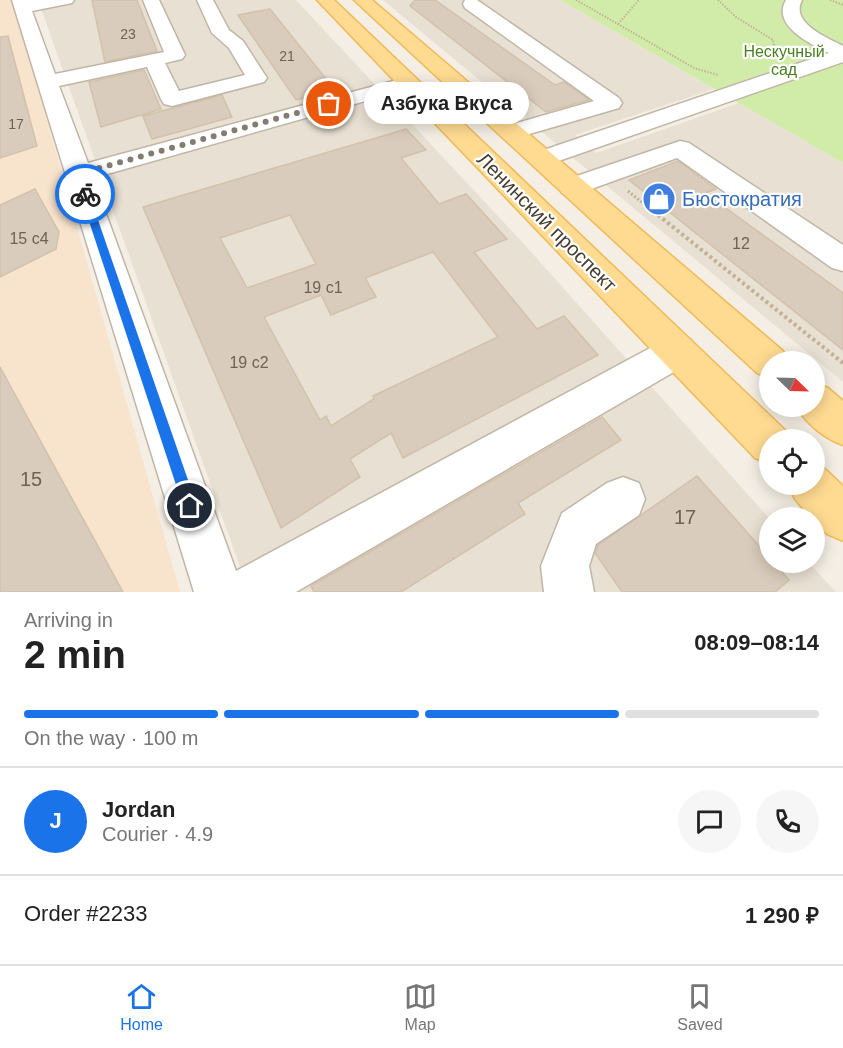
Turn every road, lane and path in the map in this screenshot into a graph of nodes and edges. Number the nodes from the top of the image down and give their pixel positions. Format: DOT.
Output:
graph roads {
  1 [pos="66,0"];
  2 [pos="151,0"];
  3 [pos="205,0"];
  4 [pos="325,0"];
  5 [pos="362,0"];
  6 [pos="576,0"];
  7 [pos="639,0"];
  8 [pos="717,0"];
  9 [pos="794,0"];
  10 [pos="830,0"];
  11 [pos="21,4"];
  12 [pos="471,4"];
  13 [pos="843,4"];
  14 [pos="618,24"];
  15 [pos="843,54"];
  16 [pos="154,60"];
  17 [pos="762,60"];
  18 [pos="719,75"];
  19 [pos="47,82"];
  20 [pos="408,82"];
  21 [pos="511,132"];
  22 [pos="541,159"];
  23 [pos="78,174"];
  24 [pos="572,187"];
  25 [pos="843,260"];
  26 [pos="678,351"];
  27 [pos="759,352"];
  28 [pos="825,410"];
  29 [pos="843,426"];
  30 [pos="759,433"];
  31 [pos="821,495"];
  32 [pos="623,499"];
  33 [pos="843,518"];
  34 [pos="219,592"];
  35 [pos="248,592"];
  36 [pos="569,592"];
  1 -- 11 [label="street"];
  2 -- 16 [label="street"];
  3 -- 16 [label="street"];
  4 -- 20 [label="main road, Ленинский проспект"];
  5 -- 21 [label="main road, Ленинский проспект"];
  6 -- 14 [label="path"];
  7 -- 14 [label="path"];
  8 -- 17 [label="path"];
  9 -- 15 [label="street"];
  10 -- 13 [label="path"];
  11 -- 19 [label="street"];
  12 -- 21 [label="street"];
  14 -- 18 [label="path"];
  15 -- 22 [label="street"];
  16 -- 19 [label="street"];
  19 -- 23 [label="street"];
  20 -- 23 [label="street"];
  20 -- 26 [label="main road, Ленинский проспект"];
  21 -- 22 [label="main road, Ленинский проспект"];
  22 -- 24 [label="main road, Ленинский проспект"];
  23 -- 34 [label="street"];
  24 -- 25 [label="street"];
  24 -- 27 [label="main road, Ленинский проспект"];
  26 -- 30 [label="main road, Ленинский проспект"];
  26 -- 35 [label="street"];
  28 -- 29 [label="main road"];
  31 -- 33 [label="main road"];
  32 -- 36 [label="street"];
}
